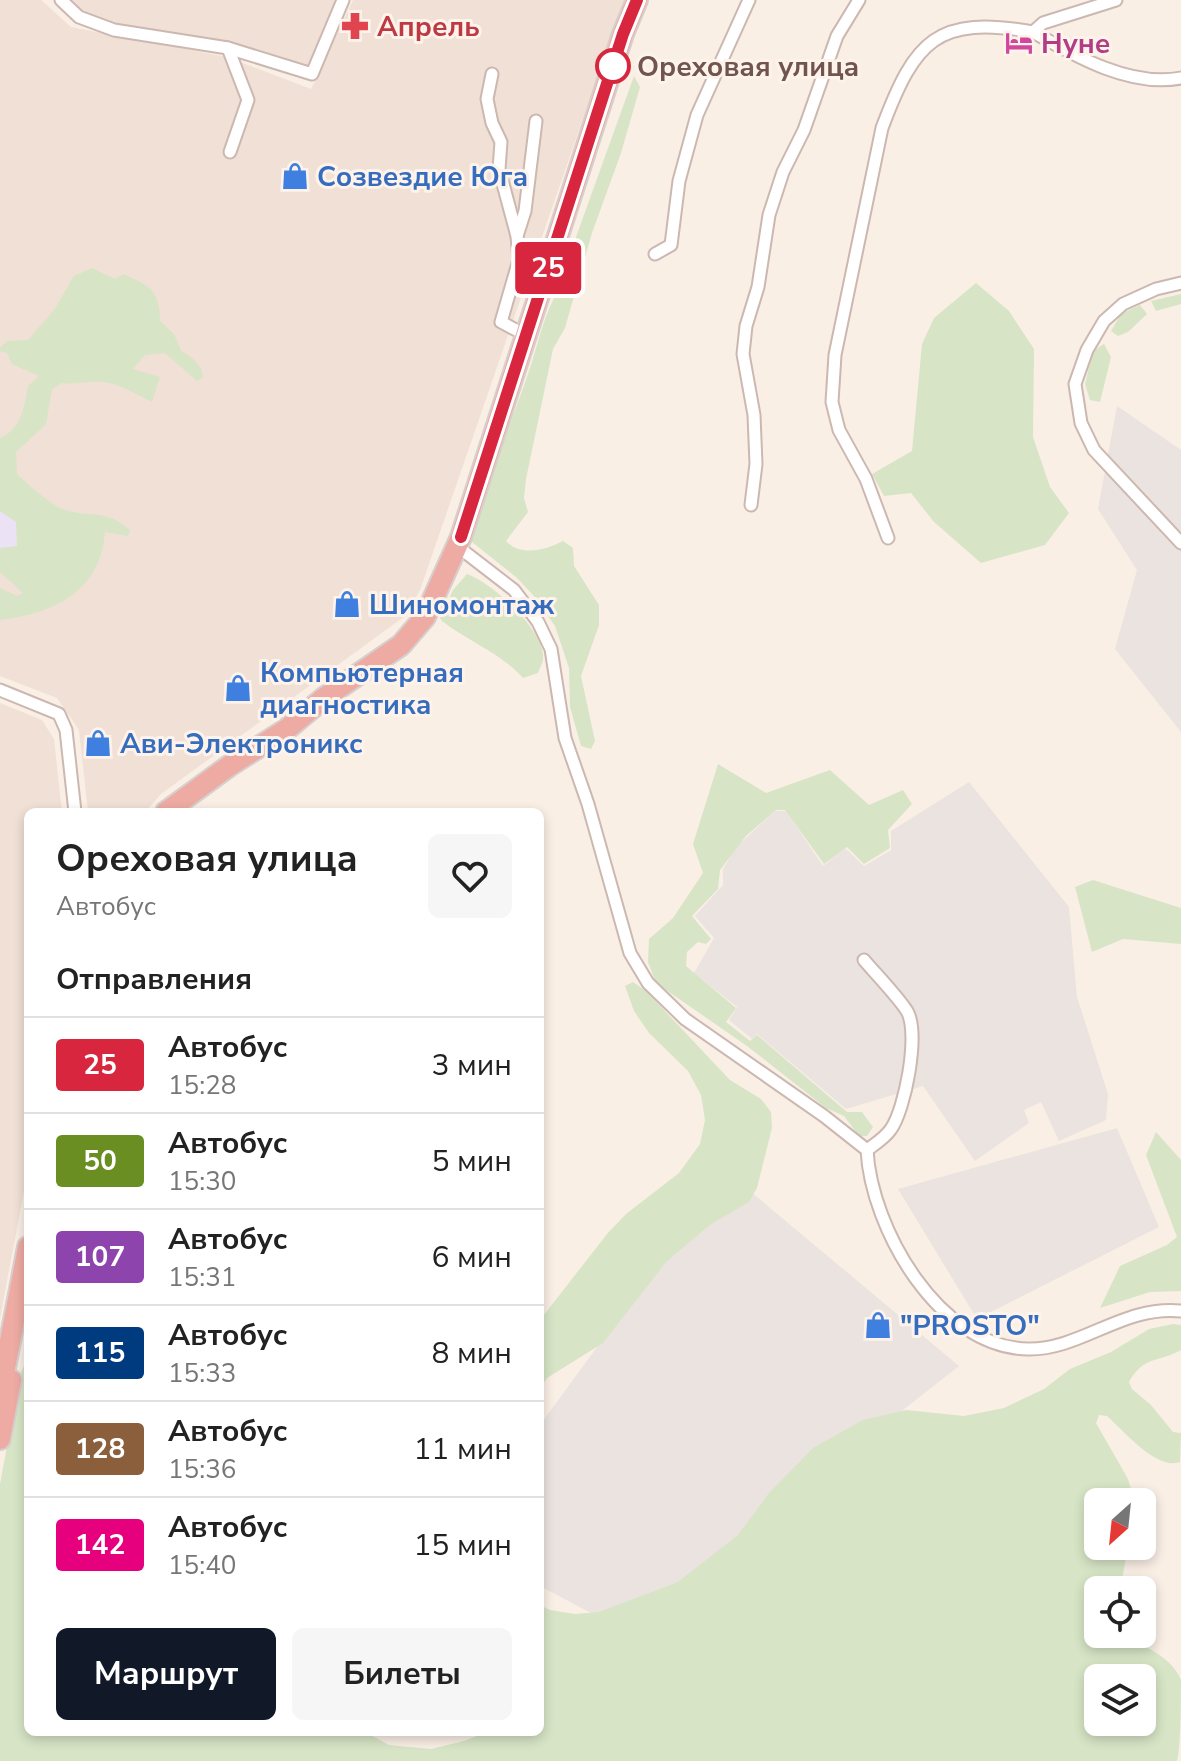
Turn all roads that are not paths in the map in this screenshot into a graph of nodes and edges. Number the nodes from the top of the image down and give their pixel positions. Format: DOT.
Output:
graph roads {
  1 [pos="61,0"];
  2 [pos="343,0"];
  3 [pos="628,0"];
  4 [pos="637,0"];
  5 [pos="749,0"];
  6 [pos="859,0"];
  7 [pos="1116,0"];
  8 [pos="1033,32"];
  9 [pos="228,48"];
  10 [pos="492,74"];
  11 [pos="1181,78"];
  12 [pos="536,121"];
  13 [pos="230,152"];
  14 [pos="517,236"];
  15 [pos="655,254"];
  16 [pos="1181,283"];
  17 [pos="516,330"];
  18 [pos="751,505"];
  19 [pos="888,538"];
  20 [pos="459,541"];
  21 [pos="1181,543"];
  22 [pos="0,690"];
  23 [pos="75,808"];
  24 [pos="162,808"];
  25 [pos="171,808"];
  26 [pos="864,960"];
  27 [pos="867,1150"];
  28 [pos="24,1268"];
  29 [pos="1181,1311"];
  30 [pos="24,1320"];
  31 [pos="0,1394"];
  32 [pos="0,1439"];
  1 -- 9 [label="street"];
  2 -- 9 [label="street"];
  3 -- 17 [label="highway"];
  4 -- 20 [label="highway"];
  5 -- 15 [label="street"];
  6 -- 18 [label="street"];
  7 -- 8 [label="street"];
  8 -- 11 [label="street"];
  8 -- 19 [label="street"];
  9 -- 13 [label="street"];
  10 -- 14 [label="street"];
  12 -- 14 [label="street"];
  14 -- 17 [label="street"];
  16 -- 21 [label="street"];
  17 -- 24 [label="highway"];
  20 -- 25 [label="highway"];
  20 -- 27 [label="street"];
  22 -- 23 [label="street"];
  26 -- 27 [label="street"];
  27 -- 29 [label="street"];
  28 -- 31 [label="highway"];
  30 -- 32 [label="highway"];
}
